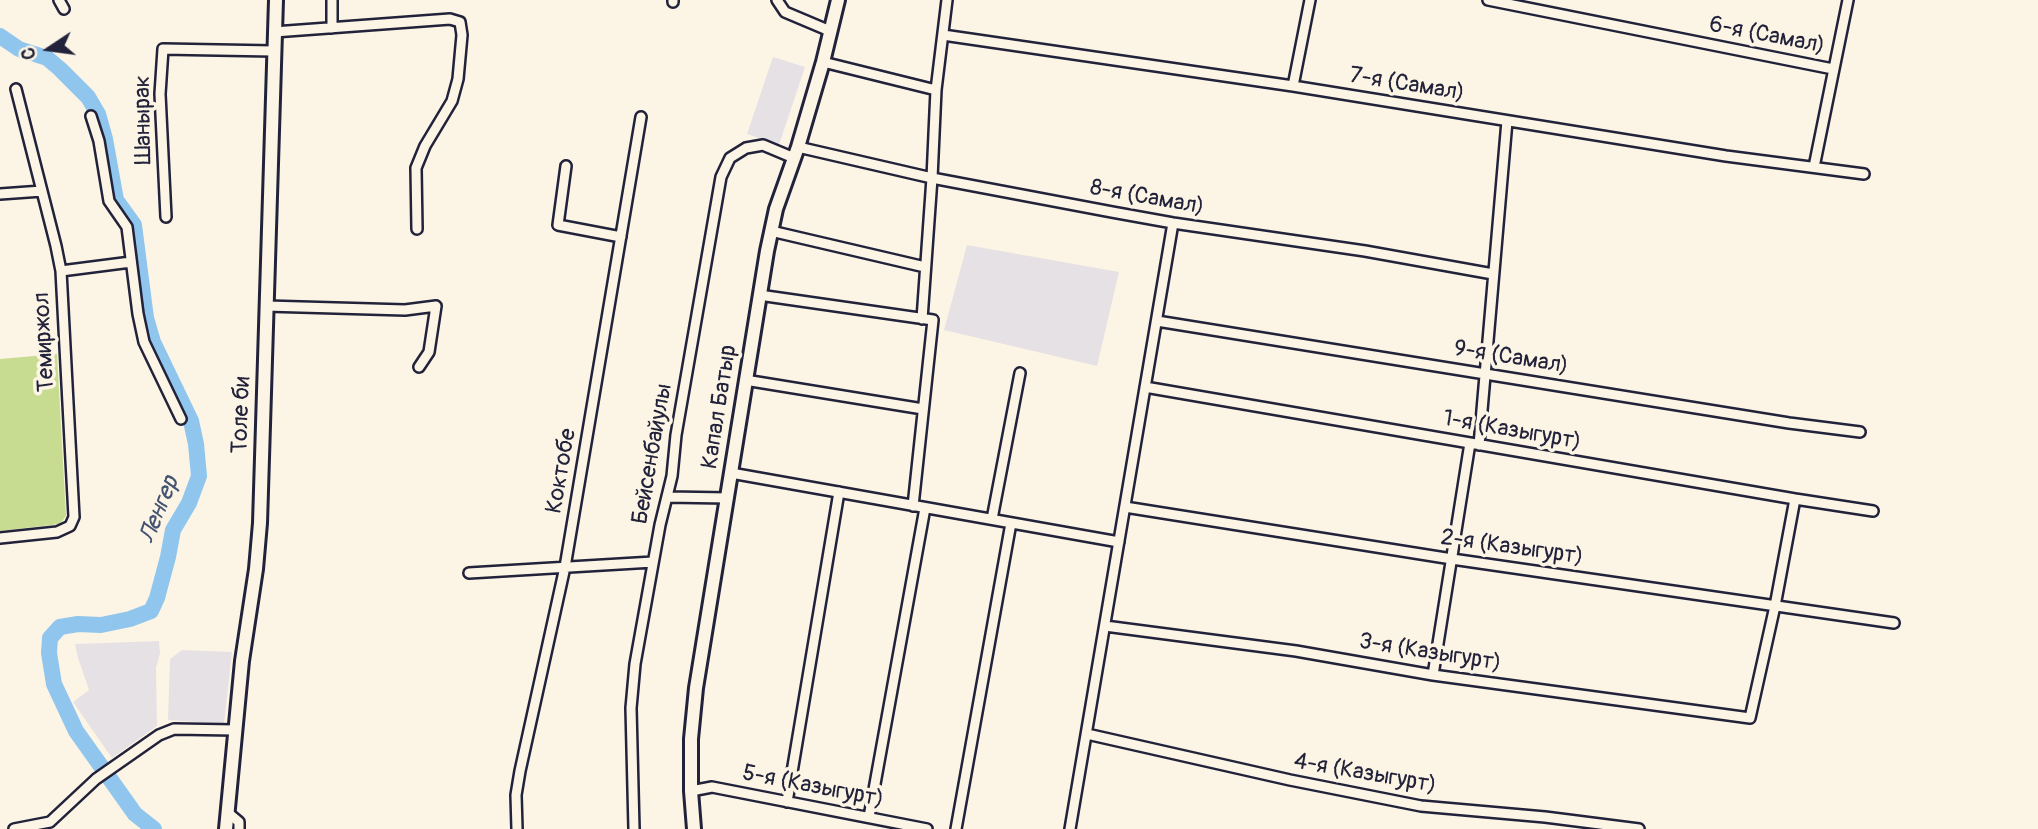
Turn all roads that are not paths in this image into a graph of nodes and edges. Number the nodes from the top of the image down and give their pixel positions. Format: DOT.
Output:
graph roads {
  1 [pos="59,0"];
  2 [pos="276,0"];
  3 [pos="332,0"];
  4 [pos="776,0"];
  5 [pos="838,0"];
  6 [pos="947,0"];
  7 [pos="1310,0"];
  8 [pos="1488,0"];
  9 [pos="1848,0"];
  10 [pos="64,9"];
  11 [pos="332,28"];
  12 [pos="830,31"];
  13 [pos="274,32"];
  14 [pos="943,35"];
  15 [pos="273,51"];
  16 [pos="823,62"];
  17 [pos="1833,69"];
  18 [pos="1293,86"];
  19 [pos="16,89"];
  20 [pos="936,90"];
  21 [pos="91,116"];
  22 [pos="641,117"];
  23 [pos="1507,121"];
  24 [pos="796,152"];
  25 [pos="566,166"];
  26 [pos="1814,167"];
  27 [pos="1864,174"];
  28 [pos="932,178"];
  29 [pos="42,191"];
  30 [pos="0,194"];
  31 [pos="166,217"];
  32 [pos="1173,223"];
  33 [pos="417,229"];
  34 [pos="771,231"];
  35 [pos="621,237"];
  36 [pos="131,261"];
  37 [pos="925,267"];
  38 [pos="61,271"];
  39 [pos="1493,274"];
  40 [pos="760,295"];
  41 [pos="266,306"];
  42 [pos="922,319"];
  43 [pos="1157,321"];
  44 [pos="419,366"];
  45 [pos="1020,373"];
  46 [pos="1485,373"];
  47 [pos="745,380"];
  48 [pos="1145,387"];
  49 [pos="923,409"];
  50 [pos="181,419"];
  51 [pos="1860,432"];
  52 [pos="1475,444"];
  53 [pos="732,473"];
  54 [pos="839,492"];
  55 [pos="667,496"];
  56 [pos="727,498"];
  57 [pos="1795,499"];
  58 [pos="913,506"];
  59 [pos="1125,507"];
  60 [pos="925,508"];
  61 [pos="1873,511"];
  62 [pos="992,519"];
  63 [pos="1012,523"];
  64 [pos="0,538"];
  65 [pos="1119,542"];
  66 [pos="1452,559"];
  67 [pos="653,562"];
  68 [pos="565,567"];
  69 [pos="469,573"];
  70 [pos="1775,606"];
  71 [pos="1894,623"];
  72 [pos="1105,626"];
  73 [pos="1433,675"];
  74 [pos="235,730"];
  75 [pos="1087,734"];
  76 [pos="691,790"];
  77 [pos="788,803"];
  78 [pos="227,812"];
  79 [pos="869,817"];
  80 [pos="13,829"];
  81 [pos="226,829"];
  82 [pos="239,829"];
  83 [pos="517,829"];
  84 [pos="635,829"];
  85 [pos="694,829"];
  86 [pos="927,829"];
  87 [pos="956,829"];
  88 [pos="1070,829"];
  89 [pos="1639,829"];
  1 -- 10 [label="street"];
  2 -- 13 [label="main road, Толе би"];
  3 -- 11 [label="street"];
  4 -- 12 [label="street"];
  5 -- 12 [label="main road, Капал Батыр"];
  6 -- 14 [label="street"];
  7 -- 18 [label="street"];
  8 -- 17 [label="street, 6-я (Самал)"];
  9 -- 17 [label="street"];
  11 -- 13 [label="street"];
  11 -- 33 [label="street"];
  12 -- 16 [label="main road, Капал Батыр"];
  13 -- 15 [label="main road, Толе би"];
  14 -- 18 [label="street, 7-я (Самал)"];
  14 -- 20 [label="street"];
  15 -- 31 [label="street, Шанырак"];
  15 -- 41 [label="main road, Толе би"];
  16 -- 20 [label="street"];
  16 -- 24 [label="main road, Капал Батыр"];
  17 -- 26 [label="street"];
  18 -- 23 [label="street, 7-я (Самал)"];
  19 -- 29 [label="street, Темиржол"];
  20 -- 28 [label="street"];
  21 -- 36 [label="street"];
  22 -- 35 [label="street, Коктобе"];
  23 -- 26 [label="street, 7-я (Самал)"];
  23 -- 39 [label="street"];
  24 -- 28 [label="street, 8-я (Самал)"];
  24 -- 34 [label="main road, Капал Батыр"];
  24 -- 55 [label="street, Бейсенбайулы"];
  25 -- 35 [label="street"];
  26 -- 27 [label="street, 7-я (Самал)"];
  28 -- 32 [label="street, 8-я (Самал)"];
  28 -- 37 [label="street"];
  29 -- 30 [label="street"];
  29 -- 38 [label="street, Темиржол"];
  32 -- 39 [label="street, 8-я (Самал)"];
  32 -- 43 [label="street"];
  34 -- 37 [label="street"];
  34 -- 40 [label="main road, Капал Батыр"];
  35 -- 68 [label="street, Коктобе"];
  36 -- 38 [label="street"];
  36 -- 50 [label="street"];
  37 -- 42 [label="street"];
  38 -- 64 [label="street, Темиржол"];
  39 -- 46 [label="street"];
  40 -- 42 [label="street"];
  40 -- 47 [label="main road, Капал Батыр"];
  41 -- 44 [label="street"];
  41 -- 74 [label="main road, Толе би"];
  42 -- 49 [label="street"];
  43 -- 46 [label="street, 9-я (Самал)"];
  43 -- 48 [label="street"];
  45 -- 62 [label="street"];
  46 -- 51 [label="street, 9-я (Самал)"];
  46 -- 52 [label="street"];
  47 -- 49 [label="street"];
  47 -- 53 [label="main road, Капал Батыр"];
  48 -- 52 [label="street, 1-я (Казыгурт)"];
  48 -- 59 [label="street"];
  49 -- 58 [label="street"];
  52 -- 57 [label="street, 1-я (Казыгурт)"];
  52 -- 66 [label="street"];
  53 -- 54 [label="street"];
  53 -- 56 [label="main road, Капал Батыр"];
  54 -- 58 [label="street"];
  54 -- 77 [label="street"];
  55 -- 56 [label="street"];
  55 -- 67 [label="street, Бейсенбайулы"];
  56 -- 76 [label="main road, Капал Батыр"];
  57 -- 61 [label="street, 1-я (Казыгурт)"];
  57 -- 70 [label="street"];
  58 -- 60 [label="street"];
  59 -- 65 [label="street"];
  59 -- 66 [label="street, 2-я (Казыгурт)"];
  60 -- 62 [label="street"];
  60 -- 79 [label="street"];
  62 -- 63 [label="street"];
  63 -- 65 [label="street"];
  63 -- 87 [label="street"];
  65 -- 72 [label="street"];
  66 -- 70 [label="street, 2-я (Казыгурт)"];
  66 -- 73 [label="street"];
  67 -- 68 [label="street"];
  67 -- 84 [label="street, Бейсенбайулы"];
  68 -- 69 [label="street"];
  68 -- 83 [label="street, Коктобе"];
  70 -- 71 [label="street, 2-я (Казыгурт)"];
  70 -- 73 [label="street, 3-я (Казыгурт)"];
  72 -- 73 [label="street, 3-я (Казыгурт)"];
  72 -- 75 [label="street"];
  74 -- 78 [label="main road, Толе би"];
  74 -- 80 [label="street"];
  75 -- 88 [label="street"];
  75 -- 89 [label="street, 4-я (Казыгурт)"];
  76 -- 77 [label="street, 5-я (Казыгурт)"];
  76 -- 85 [label="main road, Капал Батыр"];
  77 -- 79 [label="street, 5-я (Казыгурт)"];
  78 -- 81 [label="main road, Толе би"];
  78 -- 82 [label="street"];
  79 -- 86 [label="street, 5-я (Казыгурт)"];
}
